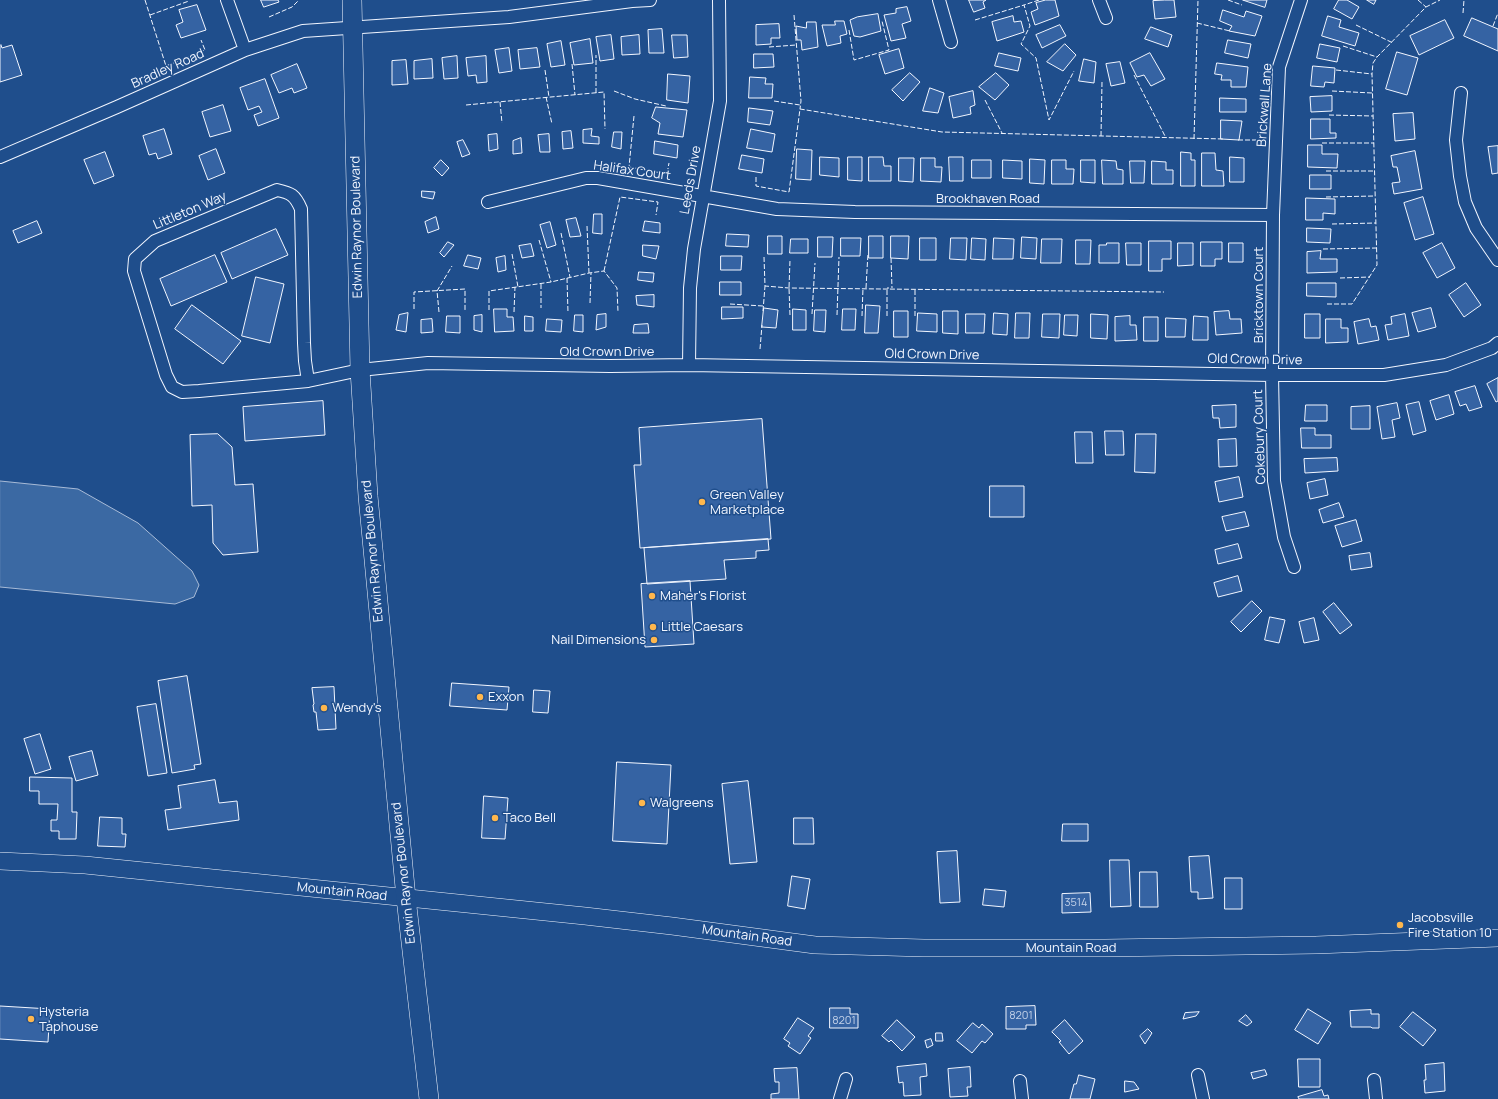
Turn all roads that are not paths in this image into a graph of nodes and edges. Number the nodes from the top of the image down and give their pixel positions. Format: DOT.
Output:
graph roads {
  1 [pos="228,0"];
  2 [pos="352,0"];
  3 [pos="650,0"];
  4 [pos="719,0"];
  5 [pos="939,0"];
  6 [pos="1099,0"];
  7 [pos="1301,0"];
  8 [pos="1106,18"];
  9 [pos="352,28"];
  10 [pos="951,42"];
  11 [pos="246,50"];
  12 [pos="1461,93"];
  13 [pos="0,157"];
  14 [pos="703,196"];
  15 [pos="488,202"];
  16 [pos="1273,215"];
  17 [pos="1498,260"];
  18 [pos="1498,343"];
  19 [pos="689,365"];
  20 [pos="360,370"];
  21 [pos="1272,375"];
  22 [pos="308,381"];
  23 [pos="1294,567"];
  24 [pos="0,861"];
  25 [pos="406,898"];
  26 [pos="1498,938"];
  27 [pos="1198,1075"];
  28 [pos="846,1079"];
  29 [pos="1374,1080"];
  30 [pos="1020,1081"];
  31 [pos="429,1099"];
  32 [pos="840,1099"];
  33 [pos="1022,1099"];
  34 [pos="1202,1099"];
  35 [pos="1376,1099"];
  1 -- 11 [label="street"];
  2 -- 9 [label="main road, Edwin Raynor Boulevard"];
  3 -- 9 [label="street, Bradley Road"];
  4 -- 14 [label="street, Leeds Drive"];
  5 -- 10 [label="street"];
  6 -- 8 [label="street"];
  7 -- 16 [label="street, Brickwall Lane"];
  9 -- 11 [label="street, Bradley Road"];
  9 -- 20 [label="main road, Edwin Raynor Boulevard"];
  11 -- 13 [label="street, Bradley Road"];
  12 -- 17 [label="street"];
  14 -- 15 [label="street, Halifax Court"];
  14 -- 16 [label="street, Brookhaven Road"];
  14 -- 19 [label="street, Leeds Drive"];
  16 -- 21 [label="street, Bricktown Court"];
  18 -- 21 [label="street, Old Crown Drive"];
  19 -- 20 [label="street, Old Crown Drive"];
  19 -- 21 [label="street, Old Crown Drive"];
  20 -- 22 [label="street, Littleton Way"];
  20 -- 25 [label="main road, Edwin Raynor Boulevard"];
  21 -- 23 [label="street, Cokebury Court"];
  22 -- 22 [label="street, Littleton Way"];
  24 -- 25 [label="main road, Mountain Road"];
  25 -- 26 [label="main road, Mountain Road"];
  25 -- 31 [label="main road, Edwin Raynor Boulevard"];
  27 -- 34 [label="street"];
  28 -- 32 [label="street"];
  29 -- 35 [label="street"];
  30 -- 33 [label="street"];
}
